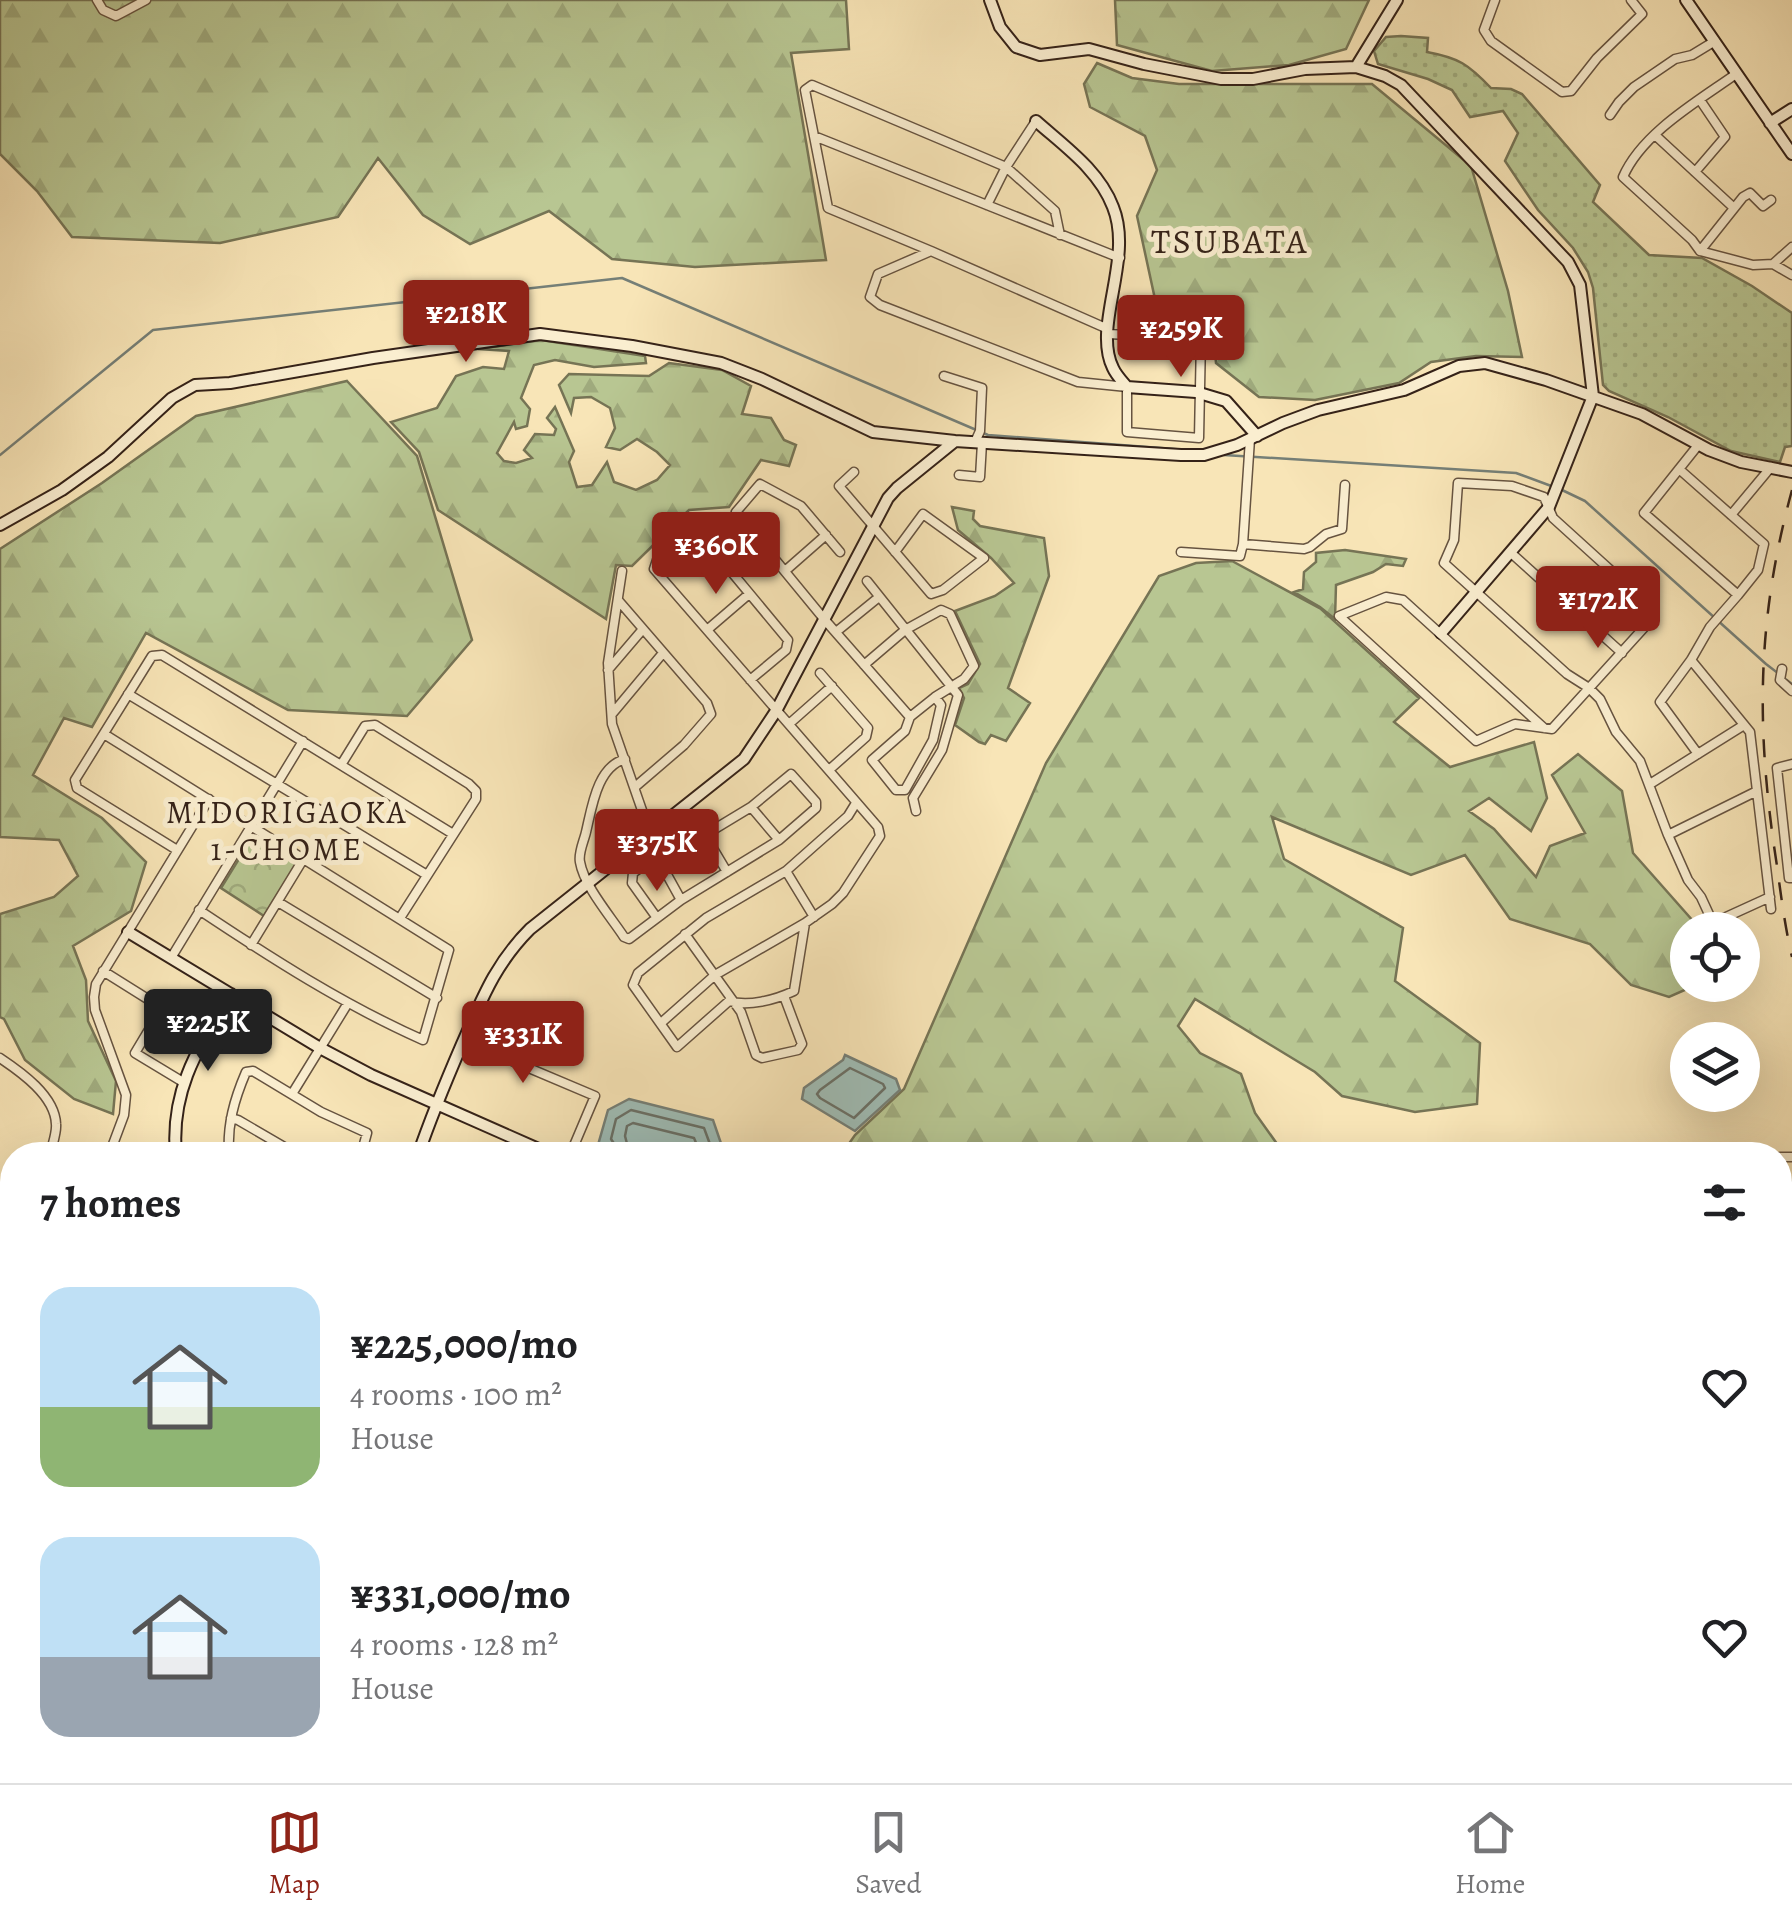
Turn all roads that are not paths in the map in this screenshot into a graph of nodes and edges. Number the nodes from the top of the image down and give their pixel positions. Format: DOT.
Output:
graph roads {
  1 [pos="96,0"];
  2 [pos="146,0"];
  3 [pos="990,0"];
  4 [pos="1397,0"];
  5 [pos="1495,0"];
  6 [pos="1631,0"];
  7 [pos="1686,0"];
  8 [pos="1715,41"];
  9 [pos="1356,67"];
  10 [pos="1736,74"];
  11 [pos="1700,100"];
  12 [pos="1792,109"];
  13 [pos="1610,116"];
  14 [pos="1036,121"];
  15 [pos="1770,123"];
  16 [pos="1655,135"];
  17 [pos="814,136"];
  18 [pos="1792,154"];
  19 [pos="1006,167"];
  20 [pos="1696,172"];
  21 [pos="1771,200"];
  22 [pos="987,205"];
  23 [pos="1734,208"];
  24 [pos="1060,235"];
  25 [pos="1792,247"];
  26 [pos="931,251"];
  27 [pos="1700,251"];
  28 [pos="1120,258"];
  29 [pos="1773,264"];
  30 [pos="1792,275"];
  31 [pos="1108,332"];
  32 [pos="944,376"];
  33 [pos="1127,387"];
  34 [pos="1199,393"];
  35 [pos="1593,396"];
  36 [pos="979,438"];
  37 [pos="955,442"];
  38 [pos="1699,444"];
  39 [pos="1251,446"];
  40 [pos="1771,467"];
  41 [pos="1679,469"];
  42 [pos="854,472"];
  43 [pos="1792,472"];
  44 [pos="959,476"];
  45 [pos="1346,485"];
  46 [pos="1549,508"];
  47 [pos="1732,515"];
  48 [pos="0,524"];
  49 [pos="873,525"];
  50 [pos="826,535"];
  51 [pos="1244,544"];
  52 [pos="840,552"];
  53 [pos="895,552"];
  54 [pos="1181,552"];
  55 [pos="1510,552"];
  56 [pos="622,571"];
  57 [pos="785,571"];
  58 [pos="867,581"];
  59 [pos="1474,592"];
  60 [pos="749,594"];
  61 [pos="1738,595"];
  62 [pos="878,597"];
  63 [pos="618,600"];
  64 [pos="824,619"];
  65 [pos="643,629"];
  66 [pos="707,630"];
  67 [pos="906,630"];
  68 [pos="836,632"];
  69 [pos="1440,633"];
  70 [pos="663,652"];
  71 [pos="1622,653"];
  72 [pos="1692,660"];
  73 [pos="864,665"];
  74 [pos="608,670"];
  75 [pos="820,673"];
  76 [pos="1781,673"];
  77 [pos="750,680"];
  78 [pos="832,686"];
  79 [pos="952,686"];
  80 [pos="1589,688"];
  81 [pos="1792,692"];
  82 [pos="128,694"];
  83 [pos="935,697"];
  84 [pos="776,712"];
  85 [pos="612,715"];
  86 [pos="910,717"];
  87 [pos="789,724"];
  88 [pos="1744,725"];
  89 [pos="1544,728"];
  90 [pos="104,734"];
  91 [pos="302,742"];
  92 [pos="1698,754"];
  93 [pos="625,759"];
  94 [pos="1792,764"];
  95 [pos="341,765"];
  96 [pos="829,770"];
  97 [pos="277,783"];
  98 [pos="1650,784"];
  99 [pos="634,787"];
  100 [pos="1757,791"];
  101 [pos="209,799"];
  102 [pos="856,803"];
  103 [pos="751,807"];
  104 [pos="916,811"];
  105 [pos="1787,823"];
  106 [pos="251,825"];
  107 [pos="453,834"];
  108 [pos="650,834"];
  109 [pos="705,835"];
  110 [pos="1668,835"];
  111 [pos="780,840"];
  112 [pos="177,850"];
  113 [pos="304,858"];
  114 [pos="659,859"];
  115 [pos="786,870"];
  116 [pos="727,872"];
  117 [pos="427,875"];
  118 [pos="1792,878"];
  119 [pos="588,883"];
  120 [pos="1770,897"];
  121 [pos="681,900"];
  122 [pos="278,902"];
  123 [pos="1771,909"];
  124 [pos="198,910"];
  125 [pos="400,918"];
  126 [pos="656,918"];
  127 [pos="809,920"];
  128 [pos="128,932"];
  129 [pos="685,934"];
  130 [pos="252,945"];
  131 [pos="171,958"];
  132 [pos="103,971"];
  133 [pos="715,975"];
  134 [pos="231,994"];
  135 [pos="784,996"];
  136 [pos="436,998"];
  137 [pos="348,1003"];
  138 [pos="734,1004"];
  139 [pos="479,1006"];
  140 [pos="661,1023"];
  141 [pos="320,1048"];
  142 [pos="0,1058"];
  143 [pos="182,1082"];
  144 [pos="292,1094"];
  145 [pos="437,1103"];
  146 [pos="231,1118"];
  147 [pos="53,1142"];
  148 [pos="114,1142"];
  149 [pos="174,1142"];
  150 [pos="229,1142"];
  151 [pos="276,1142"];
  152 [pos="365,1142"];
  153 [pos="423,1142"];
  154 [pos="523,1142"];
  155 [pos="576,1142"];
  1 -- 2 [label="street"];
  3 -- 9 [label="street"];
  4 -- 9 [label="street"];
  5 -- 6 [label="street"];
  7 -- 8 [label="street"];
  8 -- 10 [label="street"];
  8 -- 13 [label="street"];
  9 -- 35 [label="street"];
  10 -- 11 [label="street"];
  10 -- 15 [label="street"];
  11 -- 16 [label="street"];
  11 -- 20 [label="street"];
  12 -- 15 [label="street"];
  14 -- 19 [label="street"];
  14 -- 28 [label="street"];
  15 -- 18 [label="street"];
  16 -- 20 [label="street"];
  16 -- 27 [label="street"];
  17 -- 19 [label="street"];
  17 -- 22 [label="street"];
  17 -- 26 [label="street"];
  19 -- 22 [label="street"];
  19 -- 24 [label="street"];
  20 -- 23 [label="street"];
  21 -- 23 [label="street"];
  22 -- 24 [label="street"];
  23 -- 27 [label="street"];
  24 -- 28 [label="street"];
  25 -- 29 [label="street"];
  26 -- 31 [label="street"];
  26 -- 33 [label="street"];
  27 -- 29 [label="street"];
  28 -- 31 [label="street"];
  29 -- 30 [label="street"];
  31 -- 33 [label="street"];
  31 -- 34 [label="street"];
  32 -- 36 [label="street"];
  33 -- 34 [label="street"];
  33 -- 34 [label="street"];
  34 -- 39 [label="street"];
  35 -- 38 [label="street"];
  35 -- 39 [label="street"];
  35 -- 46 [label="street"];
  36 -- 37 [label="street"];
  36 -- 39 [label="street"];
  36 -- 44 [label="street"];
  37 -- 48 [label="street"];
  37 -- 49 [label="street"];
  38 -- 40 [label="street"];
  38 -- 41 [label="street"];
  39 -- 51 [label="street"];
  40 -- 43 [label="street"];
  40 -- 47 [label="street"];
  41 -- 47 [label="street"];
  41 -- 61 [label="street"];
  42 -- 49 [label="street"];
  45 -- 51 [label="street"];
  46 -- 55 [label="street"];
  46 -- 59 [label="street"];
  46 -- 71 [label="street"];
  47 -- 61 [label="street"];
  49 -- 53 [label="street"];
  49 -- 64 [label="street"];
  50 -- 52 [label="street"];
  50 -- 57 [label="street"];
  50 -- 57 [label="street"];
  51 -- 54 [label="street"];
  53 -- 53 [label="street"];
  55 -- 59 [label="street"];
  55 -- 71 [label="street"];
  56 -- 63 [label="street"];
  57 -- 64 [label="street"];
  58 -- 62 [label="street"];
  59 -- 69 [label="street"];
  59 -- 80 [label="street"];
  60 -- 66 [label="street"];
  60 -- 66 [label="street"];
  60 -- 77 [label="street"];
  61 -- 72 [label="street"];
  62 -- 67 [label="street"];
  62 -- 68 [label="street"];
  63 -- 65 [label="street"];
  63 -- 74 [label="street"];
  64 -- 68 [label="street"];
  64 -- 84 [label="street"];
  65 -- 70 [label="street"];
  65 -- 74 [label="street"];
  66 -- 77 [label="street"];
  67 -- 73 [label="street"];
  67 -- 79 [label="street"];
  67 -- 79 [label="street"];
  68 -- 73 [label="street"];
  69 -- 89 [label="street"];
  69 -- 89 [label="street"];
  70 -- 85 [label="street"];
  70 -- 99 [label="street"];
  71 -- 80 [label="street"];
  72 -- 88 [label="street"];
  72 -- 92 [label="street"];
  73 -- 86 [label="street"];
  74 -- 85 [label="street"];
  75 -- 78 [label="street"];
  76 -- 81 [label="street"];
  77 -- 84 [label="street"];
  78 -- 87 [label="street"];
  78 -- 96 [label="street"];
  79 -- 83 [label="street"];
  79 -- 104 [label="street"];
  80 -- 89 [label="street"];
  80 -- 98 [label="street"];
  82 -- 90 [label="street"];
  82 -- 91 [label="street"];
  82 -- 97 [label="street"];
  83 -- 86 [label="street"];
  83 -- 86 [label="street"];
  84 -- 87 [label="street"];
  84 -- 108 [label="street"];
  85 -- 93 [label="street"];
  87 -- 96 [label="street"];
  88 -- 92 [label="street"];
  88 -- 100 [label="street"];
  90 -- 101 [label="street"];
  90 -- 112 [label="street"];
  91 -- 95 [label="street"];
  91 -- 97 [label="street"];
  92 -- 98 [label="street"];
  93 -- 99 [label="street"];
  93 -- 119 [label="street"];
  94 -- 105 [label="street"];
  95 -- 107 [label="street"];
  95 -- 107 [label="street"];
  96 -- 102 [label="street"];
  97 -- 106 [label="street"];
  97 -- 117 [label="street"];
  98 -- 110 [label="street"];
  99 -- 108 [label="street"];
  100 -- 110 [label="street"];
  100 -- 120 [label="street"];
  101 -- 106 [label="street"];
  101 -- 112 [label="street"];
  102 -- 115 [label="street"];
  102 -- 127 [label="street"];
  103 -- 109 [label="street"];
  103 -- 111 [label="street"];
  103 -- 111 [label="street"];
  105 -- 118 [label="street"];
  106 -- 113 [label="street"];
  106 -- 124 [label="street"];
  107 -- 117 [label="street"];
  108 -- 114 [label="street"];
  108 -- 119 [label="street"];
  109 -- 114 [label="street"];
  109 -- 116 [label="street"];
  110 -- 120 [label="street"];
  111 -- 116 [label="street"];
  112 -- 128 [label="street"];
  113 -- 122 [label="street"];
  113 -- 125 [label="street"];
  114 -- 121 [label="street"];
  114 -- 126 [label="street"];
  115 -- 127 [label="street"];
  115 -- 129 [label="street"];
  116 -- 121 [label="street"];
  117 -- 125 [label="street"];
  119 -- 126 [label="street"];
  119 -- 139 [label="street"];
  120 -- 123 [label="street"];
  121 -- 126 [label="street"];
  122 -- 130 [label="street"];
  122 -- 136 [label="street"];
  124 -- 130 [label="street"];
  124 -- 131 [label="street"];
  125 -- 136 [label="street"];
  127 -- 133 [label="street"];
  127 -- 135 [label="street"];
  128 -- 131 [label="street"];
  128 -- 132 [label="street"];
  129 -- 133 [label="street"];
  129 -- 140 [label="street"];
  130 -- 137 [label="street"];
  131 -- 134 [label="street"];
  132 -- 143 [label="street"];
  132 -- 148 [label="street"];
  133 -- 138 [label="street"];
  133 -- 140 [label="street"];
  134 -- 141 [label="street"];
  134 -- 143 [label="street"];
  135 -- 138 [label="street"];
  135 -- 138 [label="street"];
  136 -- 137 [label="street"];
  137 -- 141 [label="street"];
  138 -- 140 [label="street"];
  139 -- 145 [label="street"];
  139 -- 155 [label="street"];
  141 -- 144 [label="street"];
  141 -- 145 [label="street"];
  142 -- 147 [label="street"];
  143 -- 149 [label="street"];
  144 -- 146 [label="street"];
  144 -- 152 [label="street"];
  145 -- 153 [label="street"];
  145 -- 154 [label="street"];
  146 -- 150 [label="street"];
  146 -- 151 [label="street"];
}
